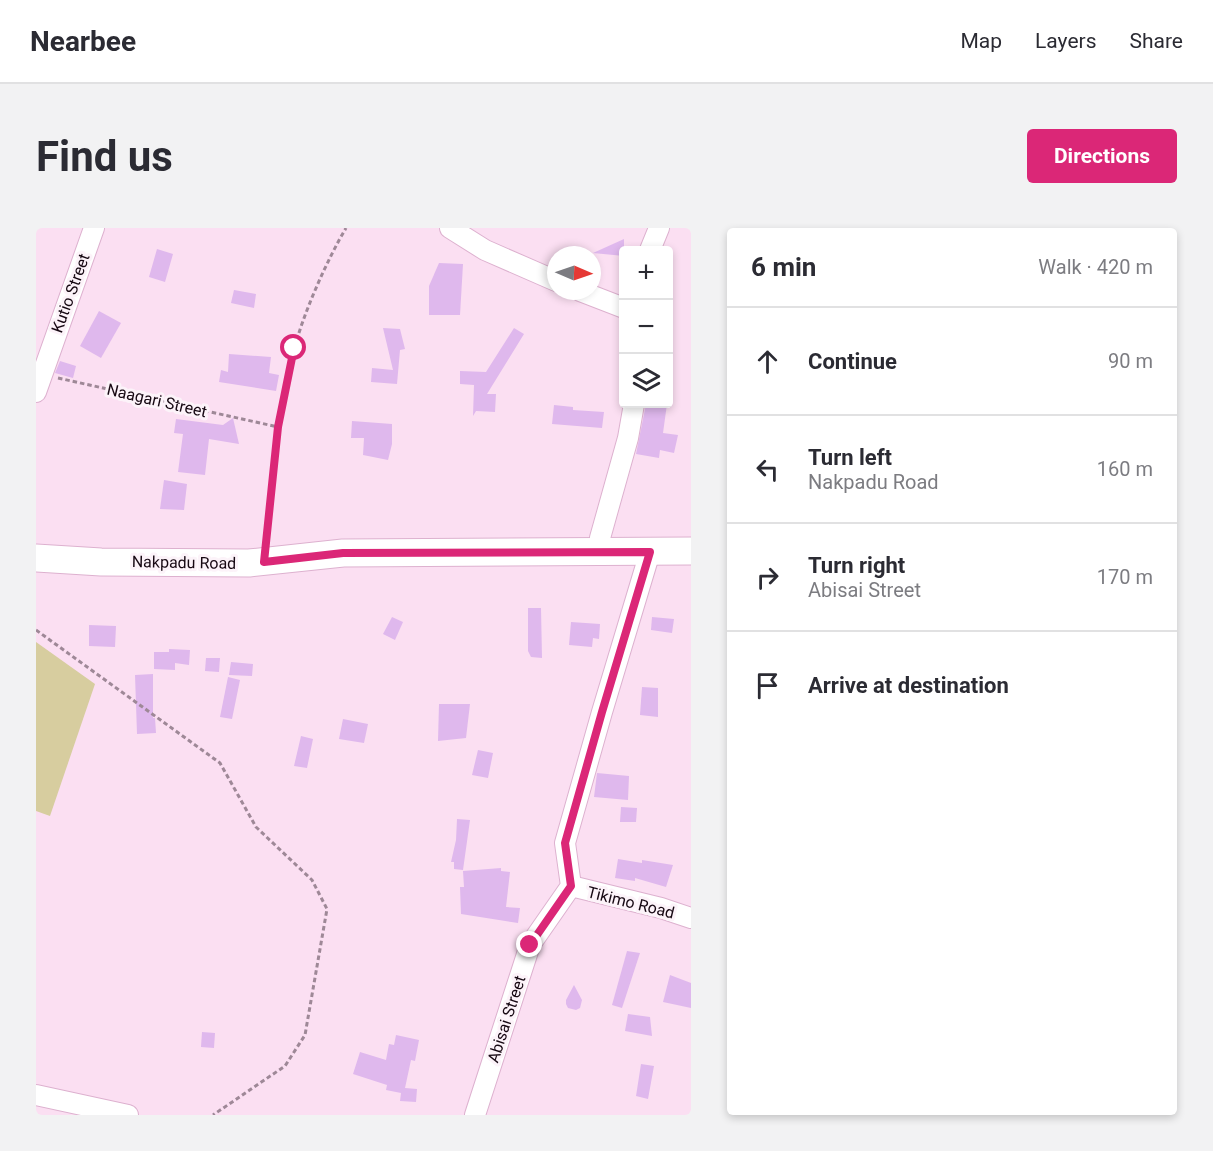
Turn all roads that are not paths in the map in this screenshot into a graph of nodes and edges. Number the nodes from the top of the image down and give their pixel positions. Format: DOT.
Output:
graph roads {
  1 [pos="94,228"];
  2 [pos="450,228"];
  3 [pos="659,228"];
  4 [pos="652,246"];
  5 [pos="547,277"];
  6 [pos="601,299"];
  7 [pos="619,306"];
  8 [pos="38,380"];
  9 [pos="633,408"];
  10 [pos="691,551"];
  11 [pos="604,552"];
  12 [pos="650,552"];
  13 [pos="36,558"];
  14 [pos="571,886"];
  15 [pos="691,918"];
  16 [pos="36,1095"];
  17 [pos="128,1115"];
  18 [pos="475,1115"];
  1 -- 8 [label="street, Kutio Street"];
  2 -- 5 [label="street"];
  3 -- 4 [label="street"];
  6 -- 7 [label="street"];
  9 -- 11 [label="street"];
  10 -- 12 [label="street, Nakpadu Road"];
  11 -- 12 [label="street, Nakpadu Road"];
  11 -- 13 [label="street, Nakpadu Road"];
  12 -- 14 [label="street"];
  14 -- 15 [label="street, Tikimo Road"];
  14 -- 18 [label="street, Abisai Street"];
  16 -- 17 [label="street"];
}
